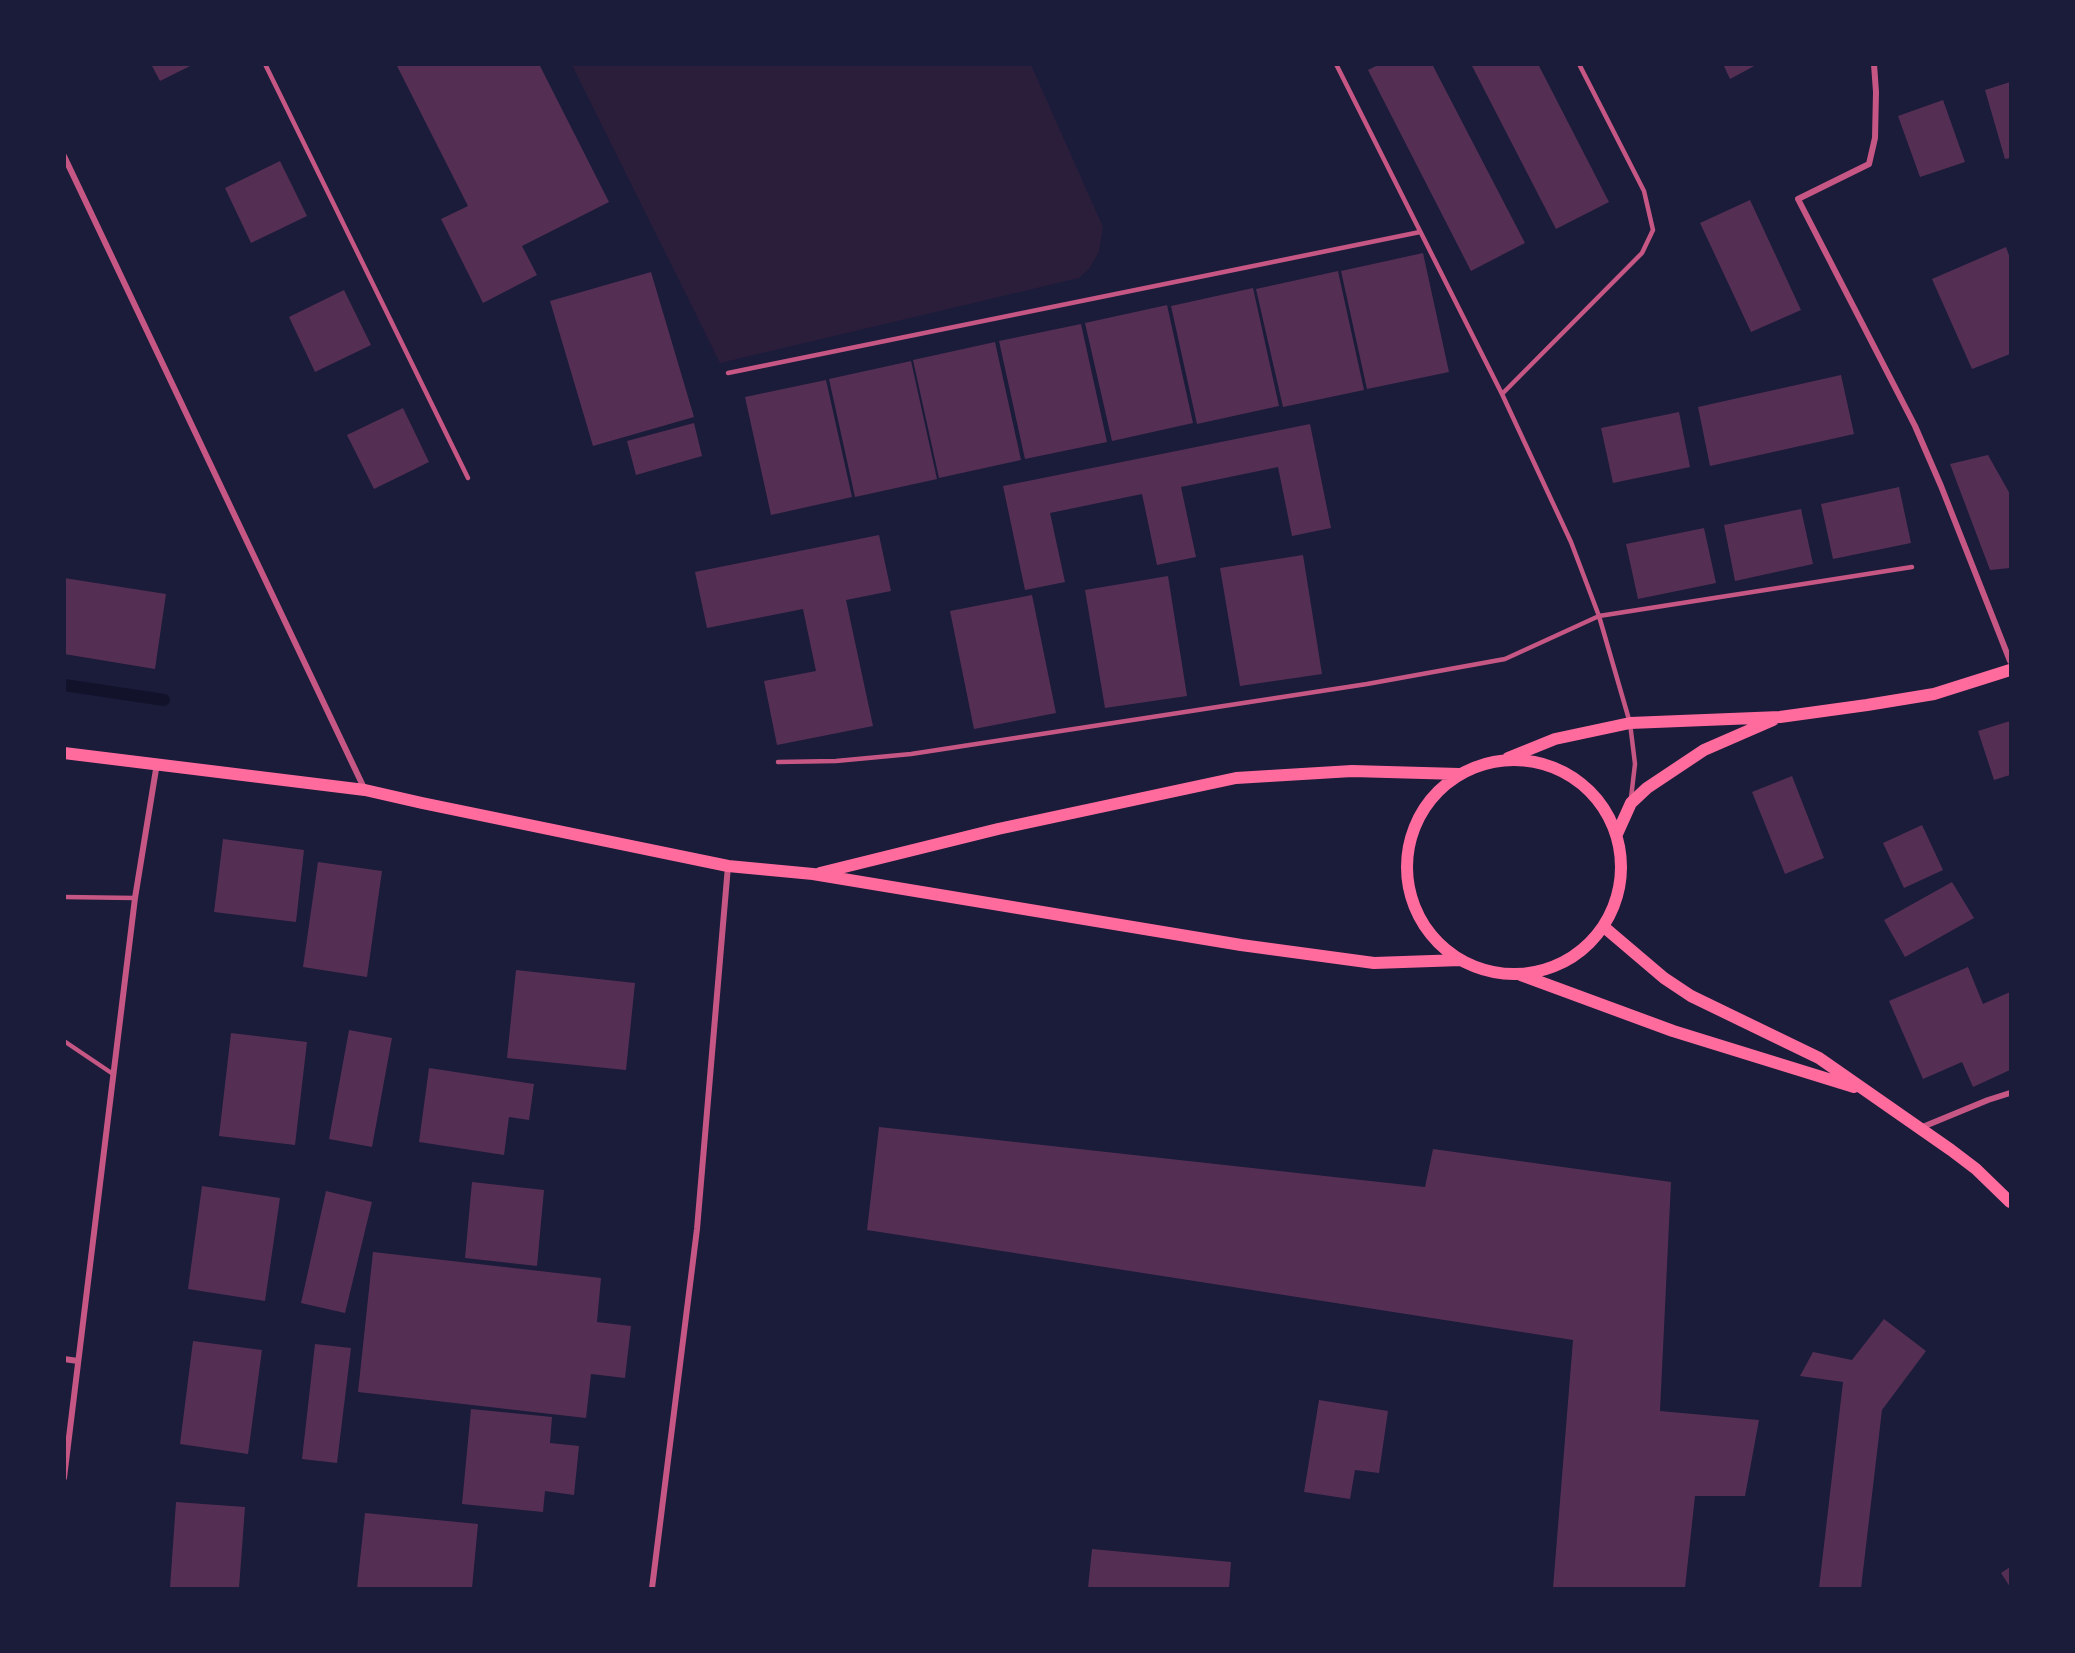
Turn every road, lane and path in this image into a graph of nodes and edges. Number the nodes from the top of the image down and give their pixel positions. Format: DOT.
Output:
graph roads {
  1 [pos="265,64"];
  2 [pos="1336,64"];
  3 [pos="1579,64"];
  4 [pos="1874,64"];
  5 [pos="64,156"];
  6 [pos="1420,232"];
  7 [pos="728,374"];
  8 [pos="1502,394"];
  9 [pos="468,478"];
  10 [pos="1912,567"];
  11 [pos="1599,616"];
  12 [pos="2010,662"];
  13 [pos="2010,670"];
  14 [pos="1780,717"];
  15 [pos="1630,723"];
  16 [pos="64,753"];
  17 [pos="1504,759"];
  18 [pos="778,762"];
  19 [pos="158,763"];
  20 [pos="1459,774"];
  21 [pos="365,790"];
  22 [pos="1631,803"];
  23 [pos="1617,834"];
  24 [pos="729,866"];
  25 [pos="813,874"];
  26 [pos="64,897"];
  27 [pos="135,898"];
  28 [pos="1604,927"];
  29 [pos="1461,960"];
  30 [pos="1520,975"];
  31 [pos="64,1041"];
  32 [pos="113,1074"];
  33 [pos="1866,1091"];
  34 [pos="2010,1093"];
  35 [pos="1920,1128"];
  36 [pos="2010,1202"];
  37 [pos="64,1359"];
  38 [pos="78,1361"];
  39 [pos="64,1478"];
  40 [pos="651,1588"];
  1 -- 9 [label="lane"];
  2 -- 6 [label="lane"];
  3 -- 8 [label="lane"];
  4 -- 12 [label="street"];
  5 -- 21 [label="street"];
  6 -- 7 [label="lane"];
  6 -- 8 [label="lane"];
  8 -- 11 [label="lane"];
  10 -- 11 [label="lane"];
  11 -- 15 [label="lane"];
  11 -- 18 [label="lane"];
  13 -- 14 [label="main road"];
  14 -- 15 [label="main road"];
  14 -- 22 [label="main road"];
  15 -- 17 [label="main road"];
  15 -- 22 [label="lane"];
  16 -- 19 [label="main road"];
  17 -- 20 [label="main road"];
  17 -- 23 [label="main road"];
  19 -- 21 [label="main road"];
  19 -- 27 [label="street"];
  20 -- 25 [label="main road"];
  20 -- 29 [label="main road"];
  21 -- 24 [label="main road"];
  22 -- 23 [label="main road"];
  23 -- 28 [label="main road"];
  24 -- 25 [label="main road"];
  24 -- 40 [label="street"];
  25 -- 29 [label="main road"];
  26 -- 27 [label="lane"];
  27 -- 32 [label="street"];
  28 -- 30 [label="main road"];
  28 -- 33 [label="main road"];
  29 -- 30 [label="main road"];
  30 -- 33 [label="main road"];
  31 -- 32 [label="lane"];
  32 -- 38 [label="street"];
  33 -- 35 [label="main road"];
  34 -- 35 [label="street"];
  35 -- 36 [label="main road"];
  37 -- 38 [label="street"];
  38 -- 39 [label="street"];
}
